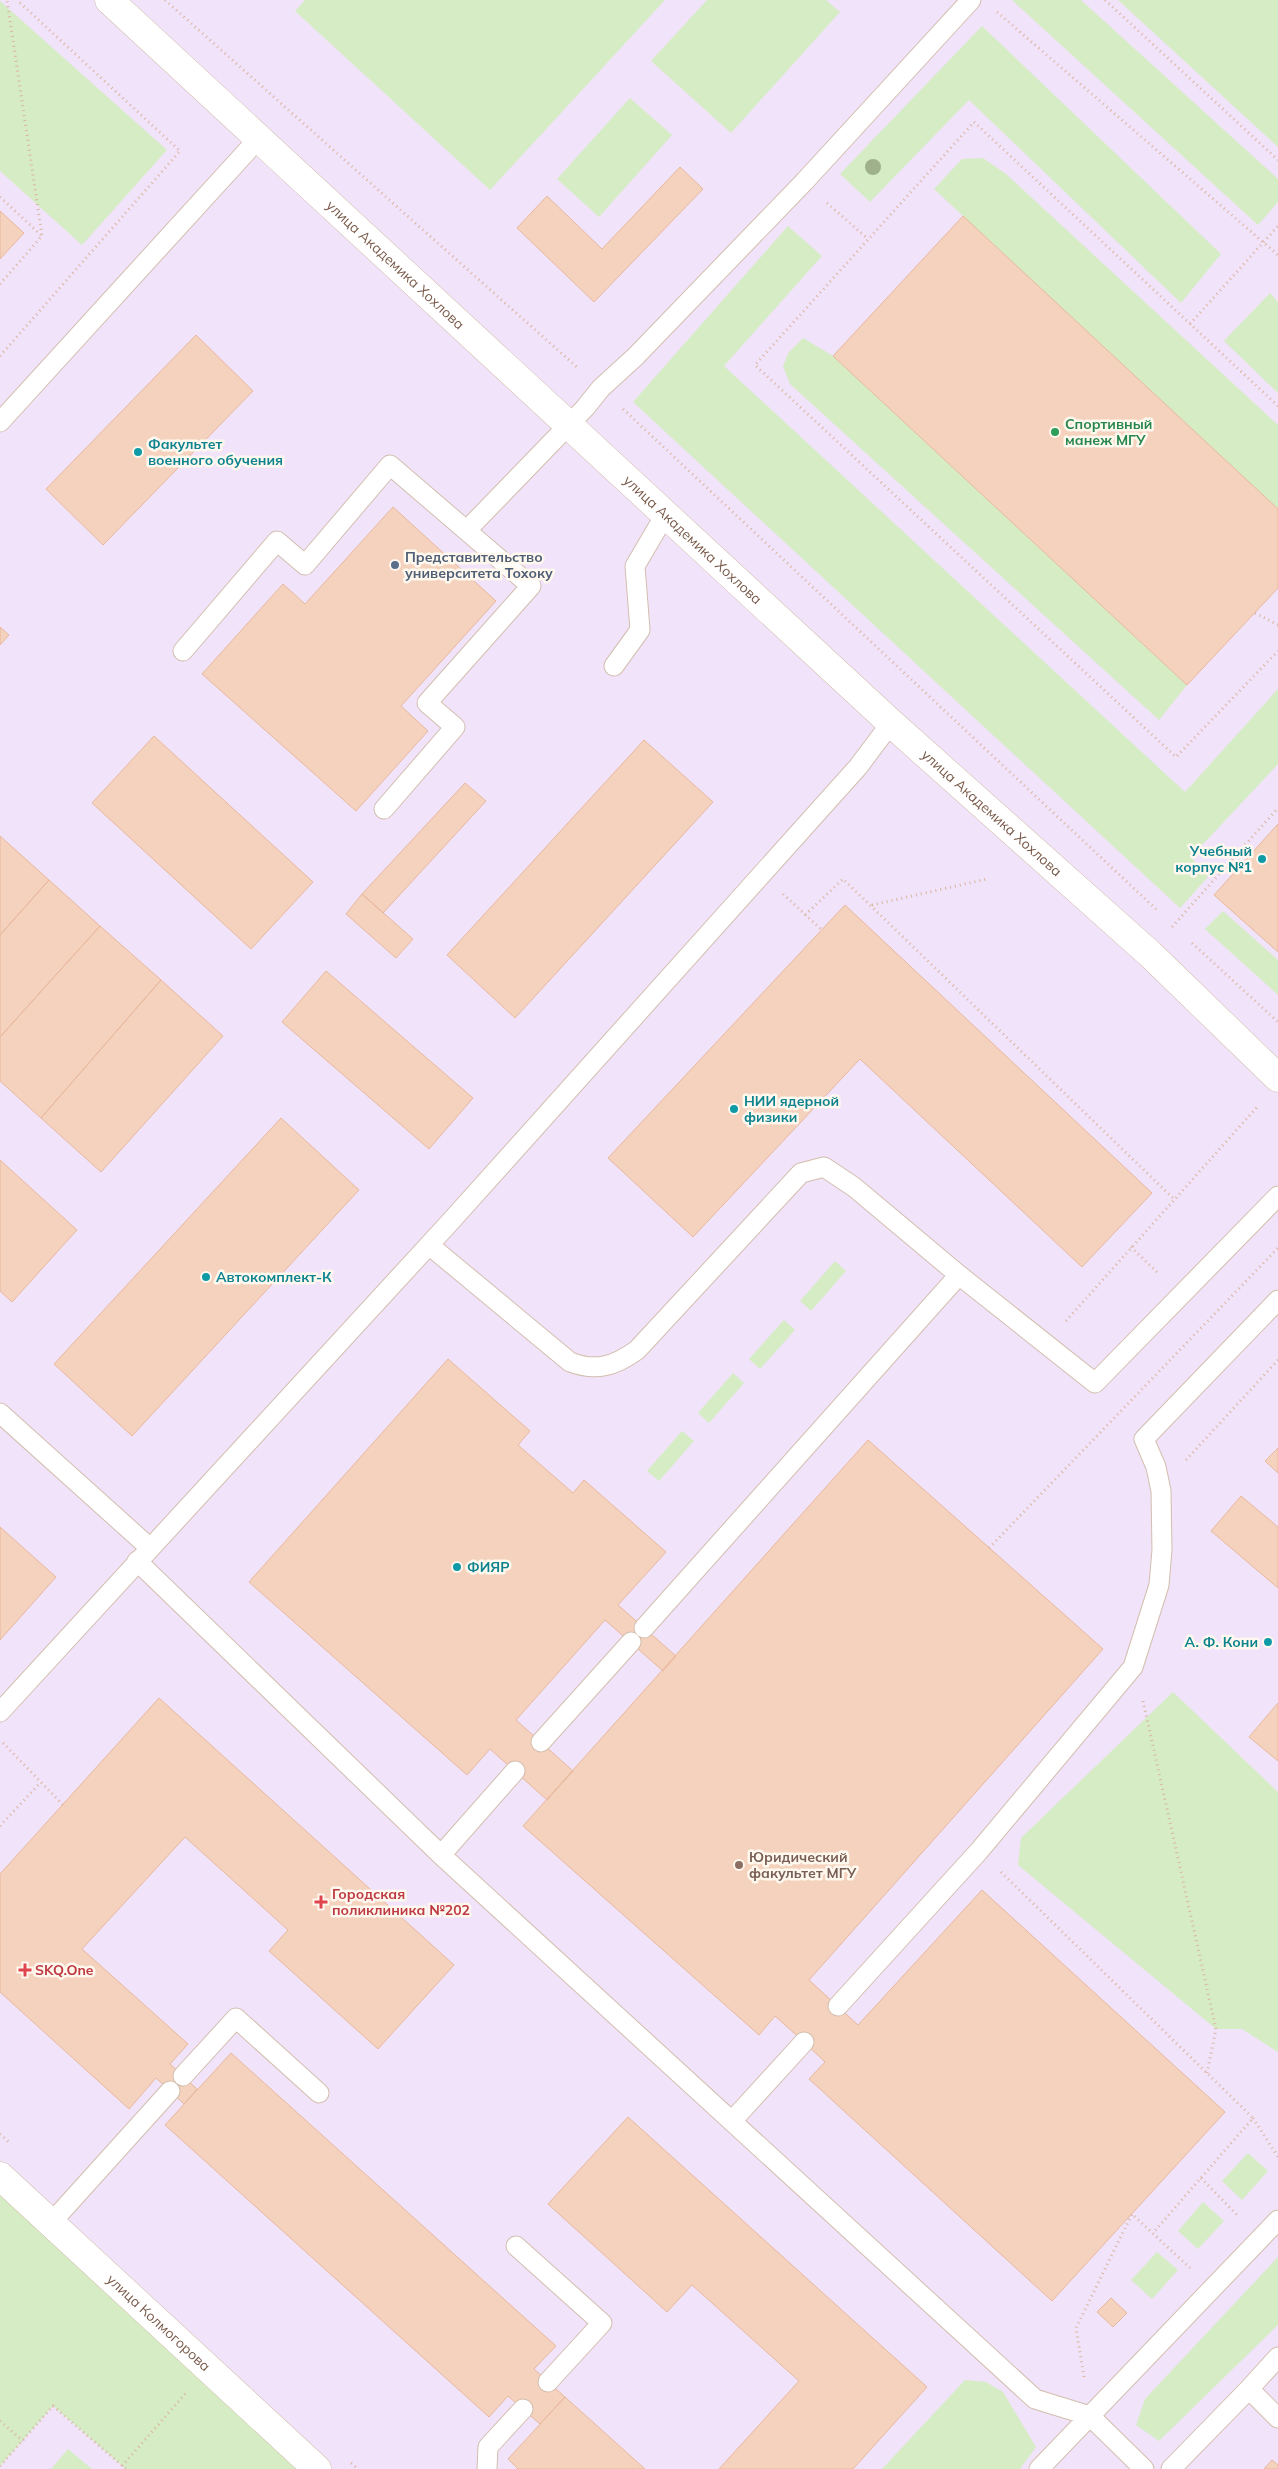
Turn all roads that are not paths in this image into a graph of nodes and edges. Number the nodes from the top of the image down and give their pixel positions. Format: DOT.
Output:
graph roads {
  1 [pos="109,0"];
  2 [pos="972,0"];
  3 [pos="259,138"];
  4 [pos="0,422"];
  5 [pos="568,425"];
  6 [pos="665,515"];
  7 [pos="467,530"];
  8 [pos="183,651"];
  9 [pos="614,666"];
  10 [pos="891,723"];
  11 [pos="384,808"];
  12 [pos="1278,1078"];
  13 [pos="1278,1196"];
  14 [pos="429,1244"];
  15 [pos="958,1275"];
  16 [pos="1278,1300"];
  17 [pos="0,1413"];
  18 [pos="144,1555"];
  19 [pos="644,1628"];
  20 [pos="630,1642"];
  21 [pos="0,1712"];
  22 [pos="541,1742"];
  23 [pos="515,1771"];
  24 [pos="441,1855"];
  25 [pos="838,2006"];
  26 [pos="804,2042"];
  27 [pos="183,2076"];
  28 [pos="170,2091"];
  29 [pos="319,2093"];
  30 [pos="732,2121"];
  31 [pos="0,2176"];
  32 [pos="1278,2220"];
  33 [pos="50,2223"];
  34 [pos="516,2246"];
  35 [pos="1278,2357"];
  36 [pos="548,2382"];
  37 [pos="1248,2389"];
  38 [pos="523,2409"];
  39 [pos="1090,2416"];
  40 [pos="1278,2418"];
  41 [pos="317,2469"];
  42 [pos="486,2469"];
  43 [pos="1039,2469"];
  44 [pos="1144,2469"];
  45 [pos="1170,2469"];
  1 -- 3 [label="street, улица Академика Хохлова"];
  2 -- 5 [label="lane"];
  3 -- 4 [label="lane"];
  3 -- 5 [label="street, улица Академика Хохлова"];
  5 -- 6 [label="street, улица Академика Хохлова"];
  5 -- 7 [label="lane"];
  6 -- 9 [label="lane"];
  6 -- 10 [label="street, улица Академика Хохлова"];
  7 -- 8 [label="lane"];
  7 -- 11 [label="lane"];
  10 -- 12 [label="street, улица Академика Хохлова"];
  10 -- 14 [label="lane"];
  13 -- 15 [label="lane"];
  14 -- 15 [label="lane"];
  14 -- 18 [label="lane"];
  15 -- 19 [label="lane"];
  16 -- 25 [label="lane"];
  17 -- 18 [label="lane"];
  18 -- 21 [label="lane"];
  18 -- 24 [label="lane"];
  20 -- 22 [label="lane"];
  23 -- 24 [label="lane"];
  24 -- 30 [label="lane"];
  26 -- 30 [label="lane"];
  27 -- 29 [label="lane"];
  28 -- 33 [label="lane"];
  30 -- 39 [label="lane"];
  31 -- 33 [label="street, улица Колмогорова"];
  32 -- 39 [label="lane"];
  33 -- 41 [label="street, улица Колмогорова"];
  34 -- 36 [label="lane"];
  35 -- 37 [label="lane"];
  37 -- 40 [label="lane"];
  37 -- 45 [label="lane"];
  38 -- 42 [label="lane"];
  39 -- 43 [label="lane"];
  39 -- 44 [label="lane"];
}
